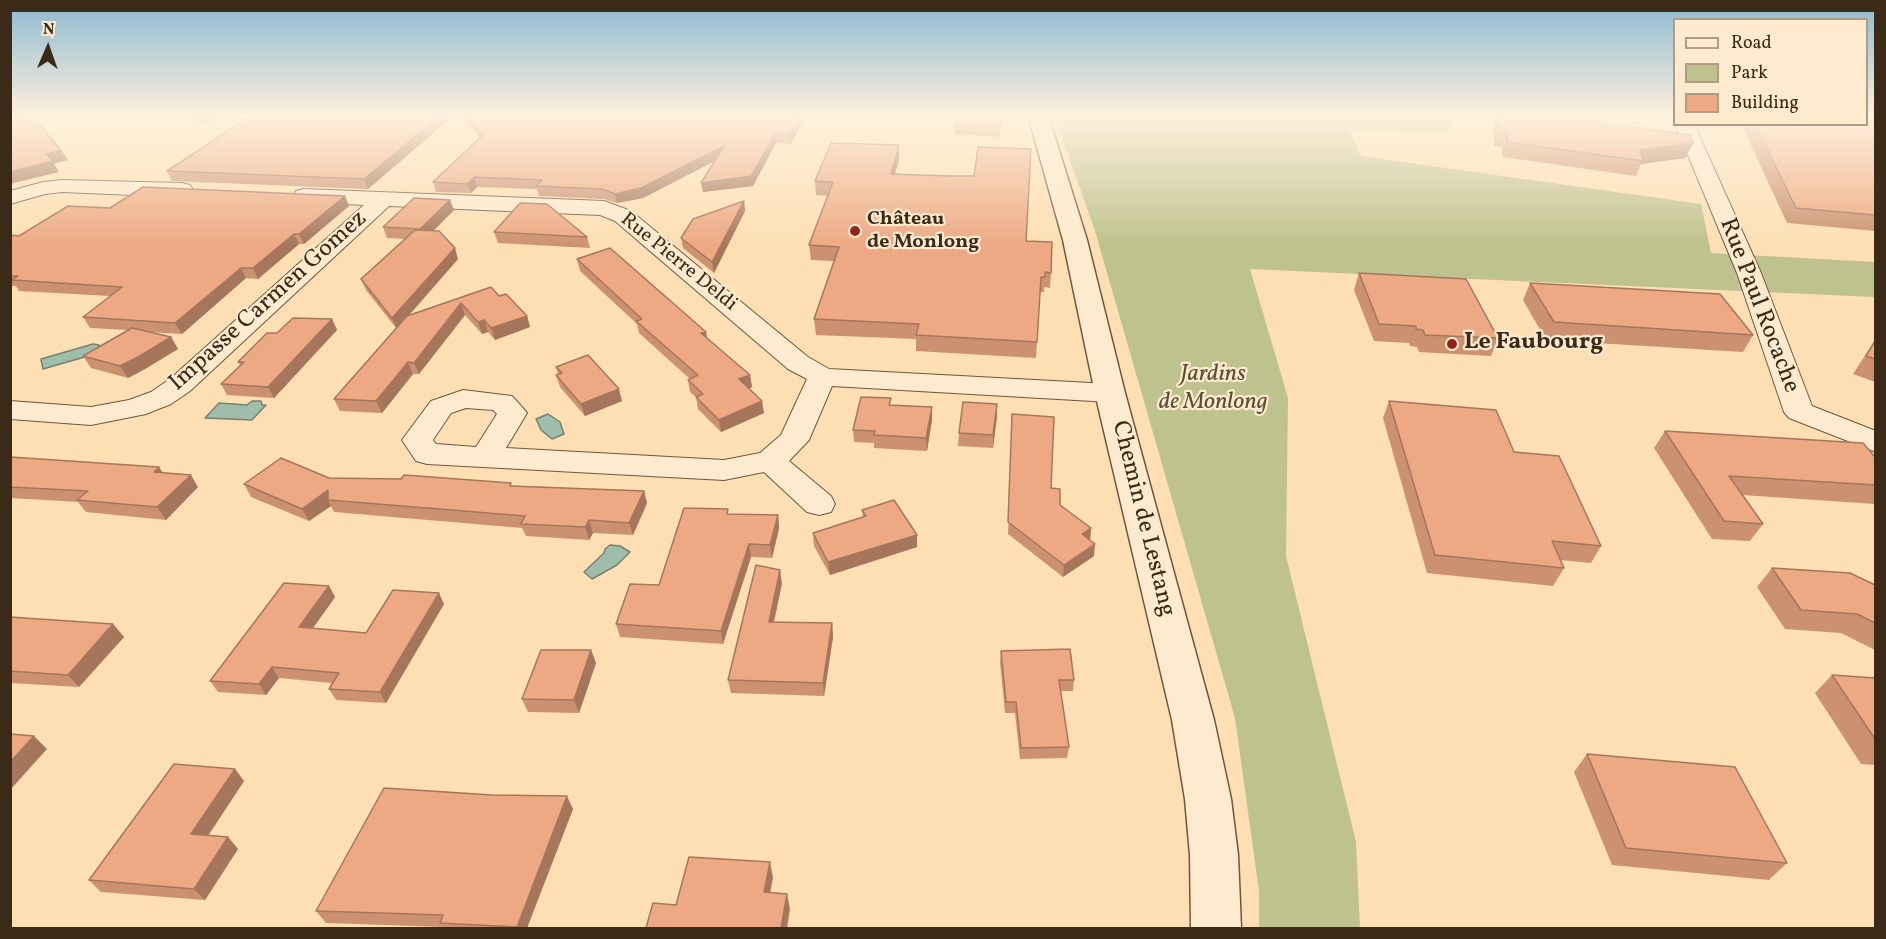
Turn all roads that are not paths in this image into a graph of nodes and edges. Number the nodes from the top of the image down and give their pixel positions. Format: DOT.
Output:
graph roads {
  1 [pos="1051,159"];
  2 [pos="1699,159"];
  3 [pos="207,191"];
  4 [pos="278,195"];
  5 [pos="10,198"];
  6 [pos="384,200"];
  7 [pos="822,376"];
  8 [pos="1110,393"];
  9 [pos="10,410"];
  10 [pos="1875,442"];
  11 [pos="485,457"];
  12 [pos="770,461"];
  13 [pos="819,504"];
  14 [pos="1216,928"];
  1 -- 8 [label="street, Chemin de Lestang"];
  2 -- 10 [label="street, Rue Paul Rocache"];
  3 -- 5 [label="street"];
  4 -- 6 [label="street, Rue Pierre Deldi"];
  6 -- 7 [label="street, Rue Pierre Deldi"];
  6 -- 9 [label="street, Impasse Carmen Gomez"];
  7 -- 8 [label="street, Rue Pierre Deldi"];
  7 -- 12 [label="street"];
  8 -- 14 [label="street, Chemin de Lestang"];
  11 -- 12 [label="street"];
  12 -- 13 [label="street"];
}
